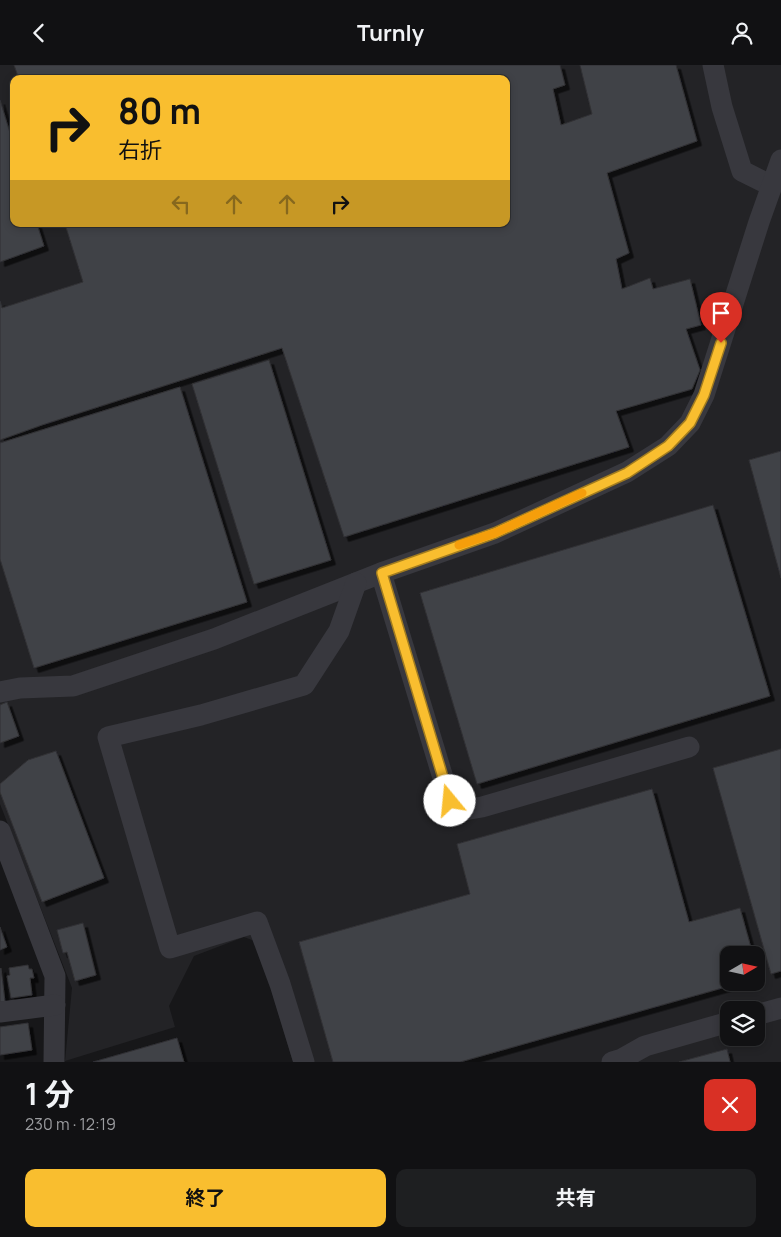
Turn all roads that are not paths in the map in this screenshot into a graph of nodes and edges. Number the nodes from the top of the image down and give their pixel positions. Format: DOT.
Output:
graph roads {
  1 [pos="713,65"];
  2 [pos="781,160"];
  3 [pos="772,186"];
  4 [pos="382,573"];
  5 [pos="356,583"];
  6 [pos="0,692"];
  7 [pos="689,747"];
  8 [pos="0,831"];
  9 [pos="55,1005"];
  10 [pos="781,1008"];
  11 [pos="0,1012"];
  12 [pos="765,1012"];
  13 [pos="720,1025"];
  14 [pos="54,1062"];
  15 [pos="304,1062"];
  16 [pos="612,1062"];
  1 -- 3 [label="street"];
  2 -- 3 [label="street"];
  3 -- 4 [label="street"];
  4 -- 5 [label="street"];
  4 -- 7 [label="street"];
  5 -- 6 [label="street"];
  5 -- 15 [label="street"];
  8 -- 9 [label="street"];
  9 -- 11 [label="street"];
  9 -- 14 [label="street"];
  10 -- 12 [label="street"];
  13 -- 16 [label="street"];
}
